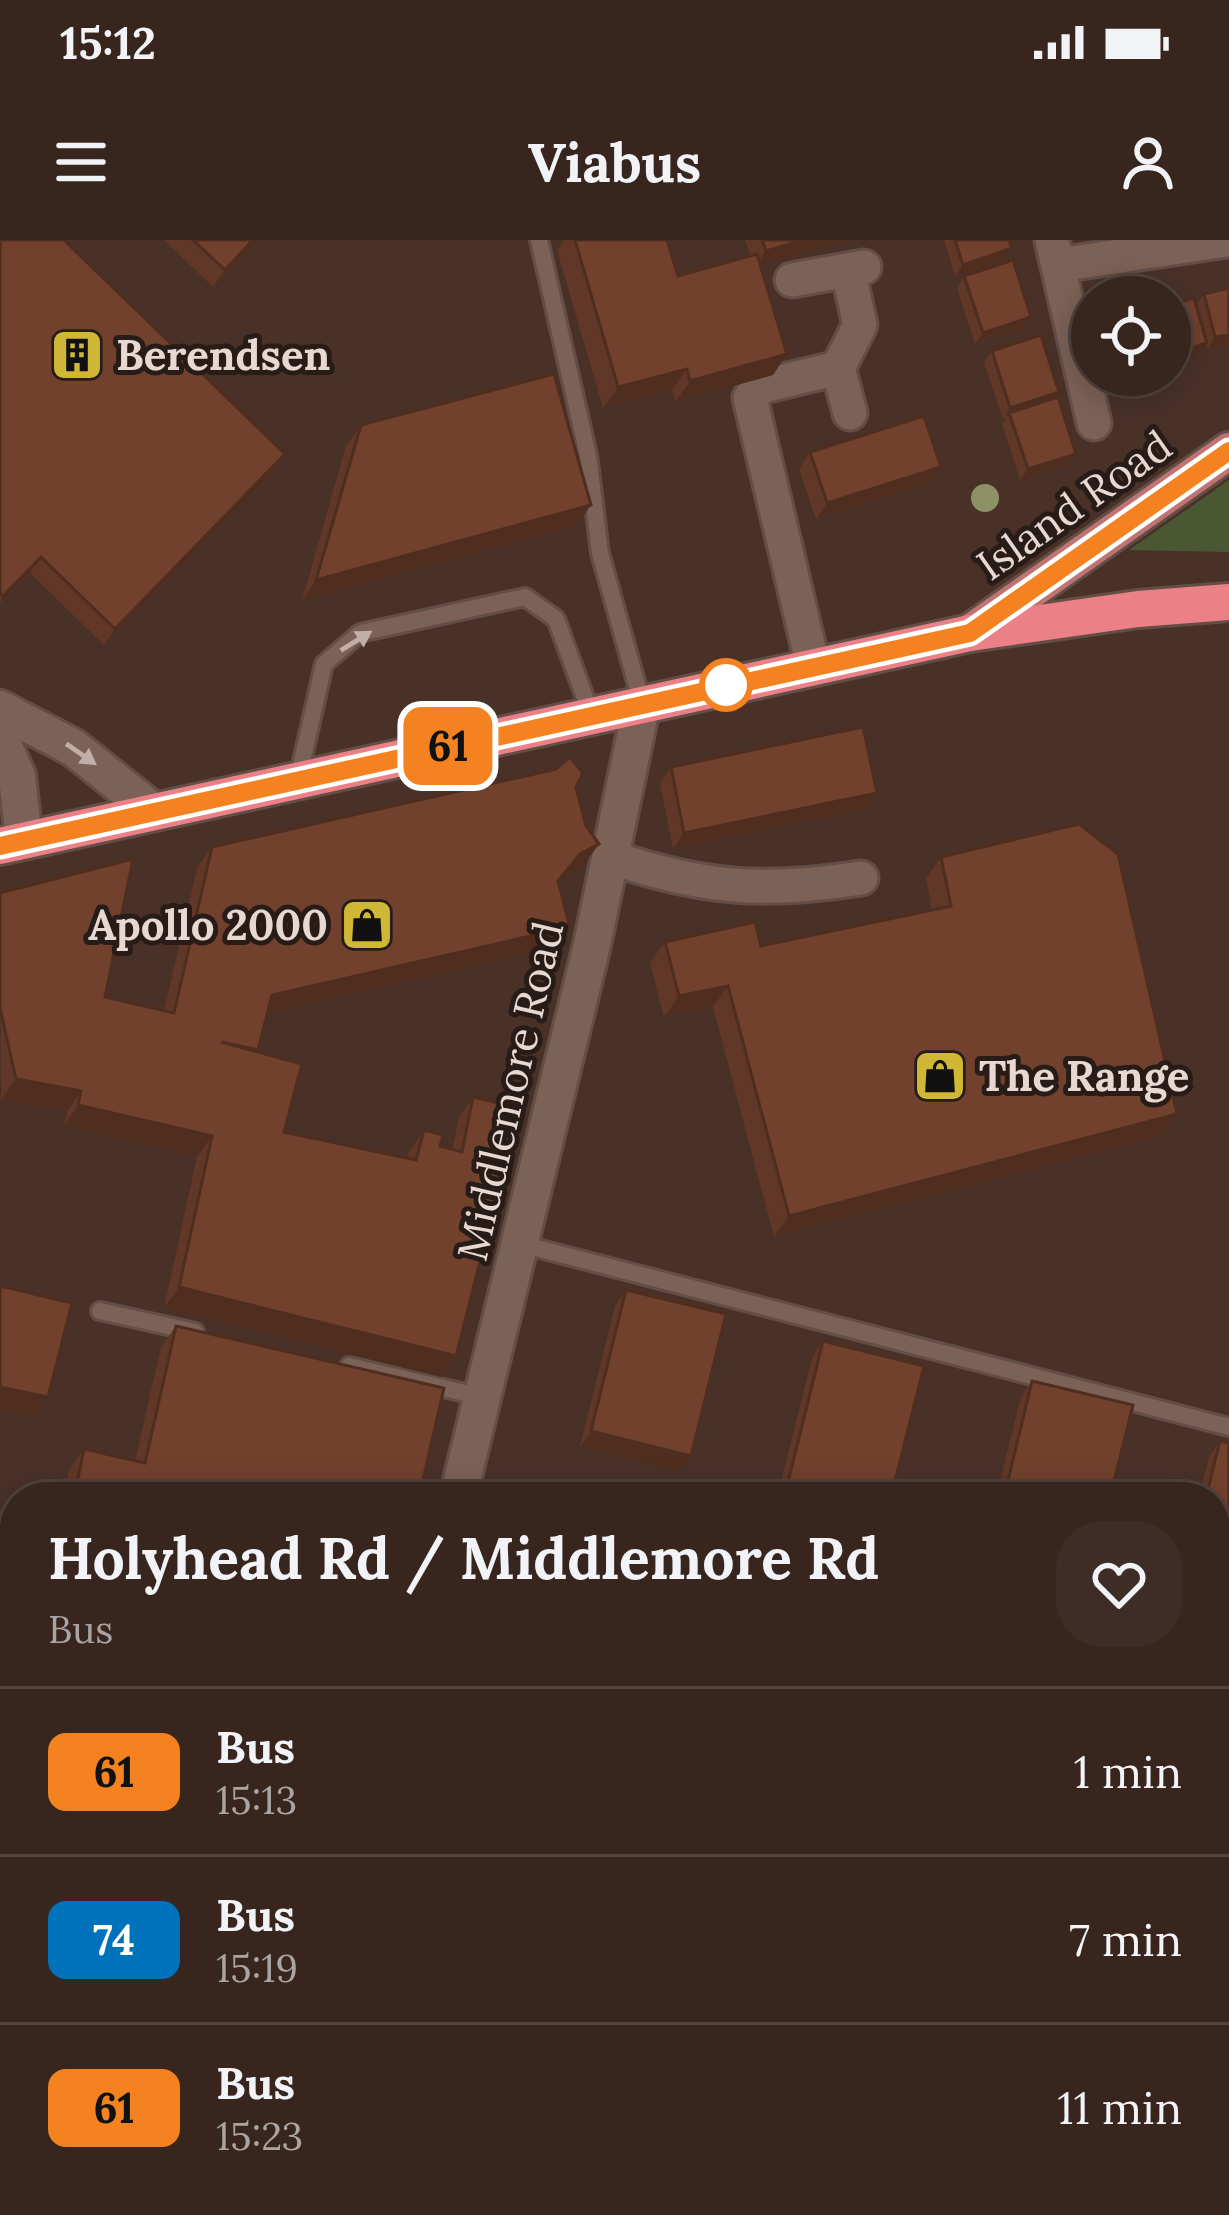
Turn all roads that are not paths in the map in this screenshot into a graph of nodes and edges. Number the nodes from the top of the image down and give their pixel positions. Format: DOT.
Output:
graph roads {
  1 [pos="539,240"];
  2 [pos="1226,240"];
  3 [pos="1056,252"];
  4 [pos="792,280"];
  5 [pos="838,368"];
  6 [pos="850,412"];
  7 [pos="1094,423"];
  8 [pos="1229,451"];
  9 [pos="1229,602"];
  10 [pos="970,633"];
  11 [pos="813,666"];
  12 [pos="642,704"];
  13 [pos="0,709"];
  14 [pos="591,714"];
  15 [pos="0,738"];
  16 [pos="298,780"];
  17 [pos="154,812"];
  18 [pos="12,843"];
  19 [pos="610,857"];
  20 [pos="861,878"];
  21 [pos="521,1244"];
  22 [pos="100,1311"];
  23 [pos="213,1336"];
  24 [pos="326,1361"];
  25 [pos="483,1397"];
  26 [pos="1229,1427"];
  27 [pos="462,1482"];
  1 -- 12 [label="lane"];
  2 -- 3 [label="street"];
  3 -- 7 [label="street"];
  4 -- 5 [label="street"];
  5 -- 6 [label="street"];
  5 -- 11 [label="street"];
  8 -- 10 [label="main road, Island Road"];
  9 -- 10 [label="highway"];
  10 -- 11 [label="highway"];
  11 -- 12 [label="highway"];
  12 -- 14 [label="highway"];
  12 -- 19 [label="street, Middlemore Road"];
  13 -- 17 [label="street, one-way"];
  14 -- 16 [label="highway"];
  16 -- 14 [label="lane, one-way"];
  15 -- 18 [label="street"];
  16 -- 17 [label="highway"];
  17 -- 18 [label="highway"];
  19 -- 20 [label="street"];
  19 -- 21 [label="street, Middlemore Road"];
  21 -- 25 [label="street, Middlemore Road"];
  21 -- 26 [label="lane"];
  22 -- 23 [label="lane"];
  24 -- 25 [label="lane"];
  25 -- 27 [label="street, Middlemore Road"];
}
